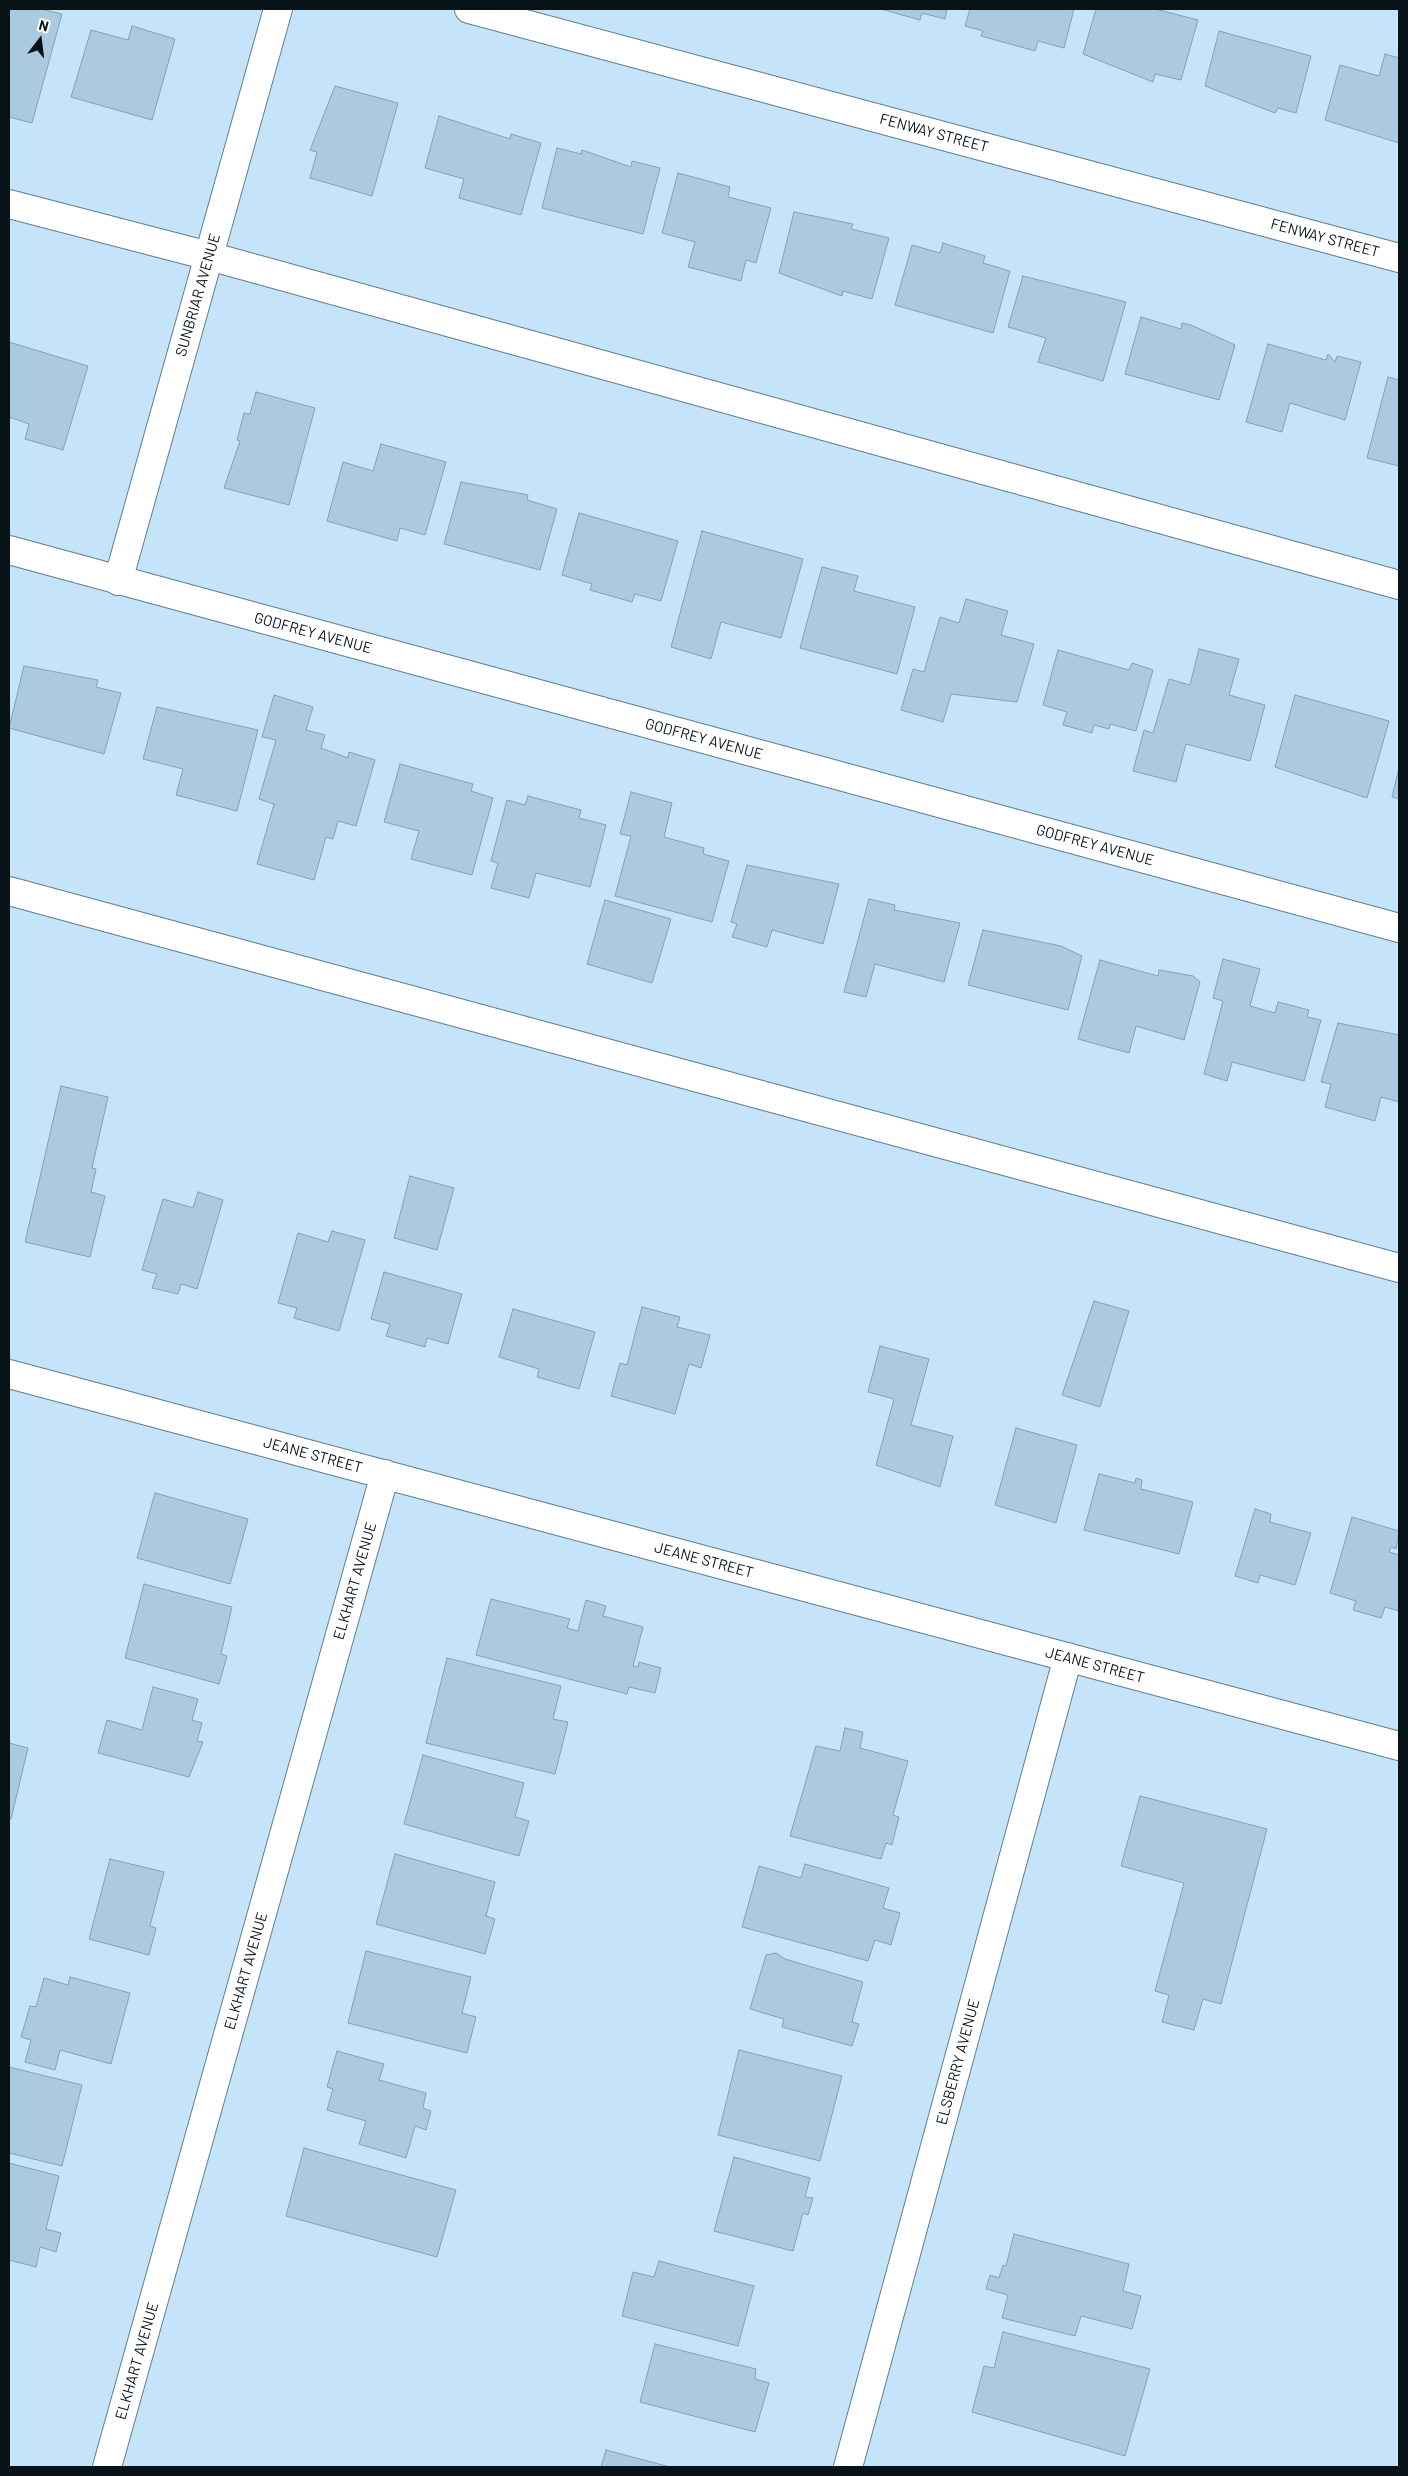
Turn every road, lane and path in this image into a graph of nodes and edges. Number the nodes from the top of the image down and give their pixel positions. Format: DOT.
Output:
graph roads {
  1 [pos="278,9"];
  2 [pos="468,9"];
  3 [pos="9,204"];
  4 [pos="209,256"];
  5 [pos="1399,258"];
  6 [pos="9,550"];
  7 [pos="118,580"];
  8 [pos="1399,585"];
  9 [pos="9,891"];
  10 [pos="1399,928"];
  11 [pos="1399,1268"];
  12 [pos="9,1374"];
  13 [pos="385,1474"];
  14 [pos="1068,1657"];
  15 [pos="1399,1746"];
  16 [pos="107,2467"];
  17 [pos="848,2467"];
  1 -- 4 [label="street, SUNBRIAR AVENUE"];
  2 -- 5 [label="street, FENWAY STREET"];
  3 -- 4 [label="street"];
  4 -- 7 [label="street, SUNBRIAR AVENUE"];
  4 -- 8 [label="street"];
  6 -- 7 [label="street, GODFREY AVENUE"];
  7 -- 10 [label="street, GODFREY AVENUE"];
  9 -- 11 [label="street"];
  12 -- 13 [label="street, JEANE STREET"];
  13 -- 14 [label="street, JEANE STREET"];
  13 -- 16 [label="street, ELKHART AVENUE"];
  14 -- 15 [label="street, JEANE STREET"];
  14 -- 17 [label="street, ELSBERRY AVENUE"];
}
